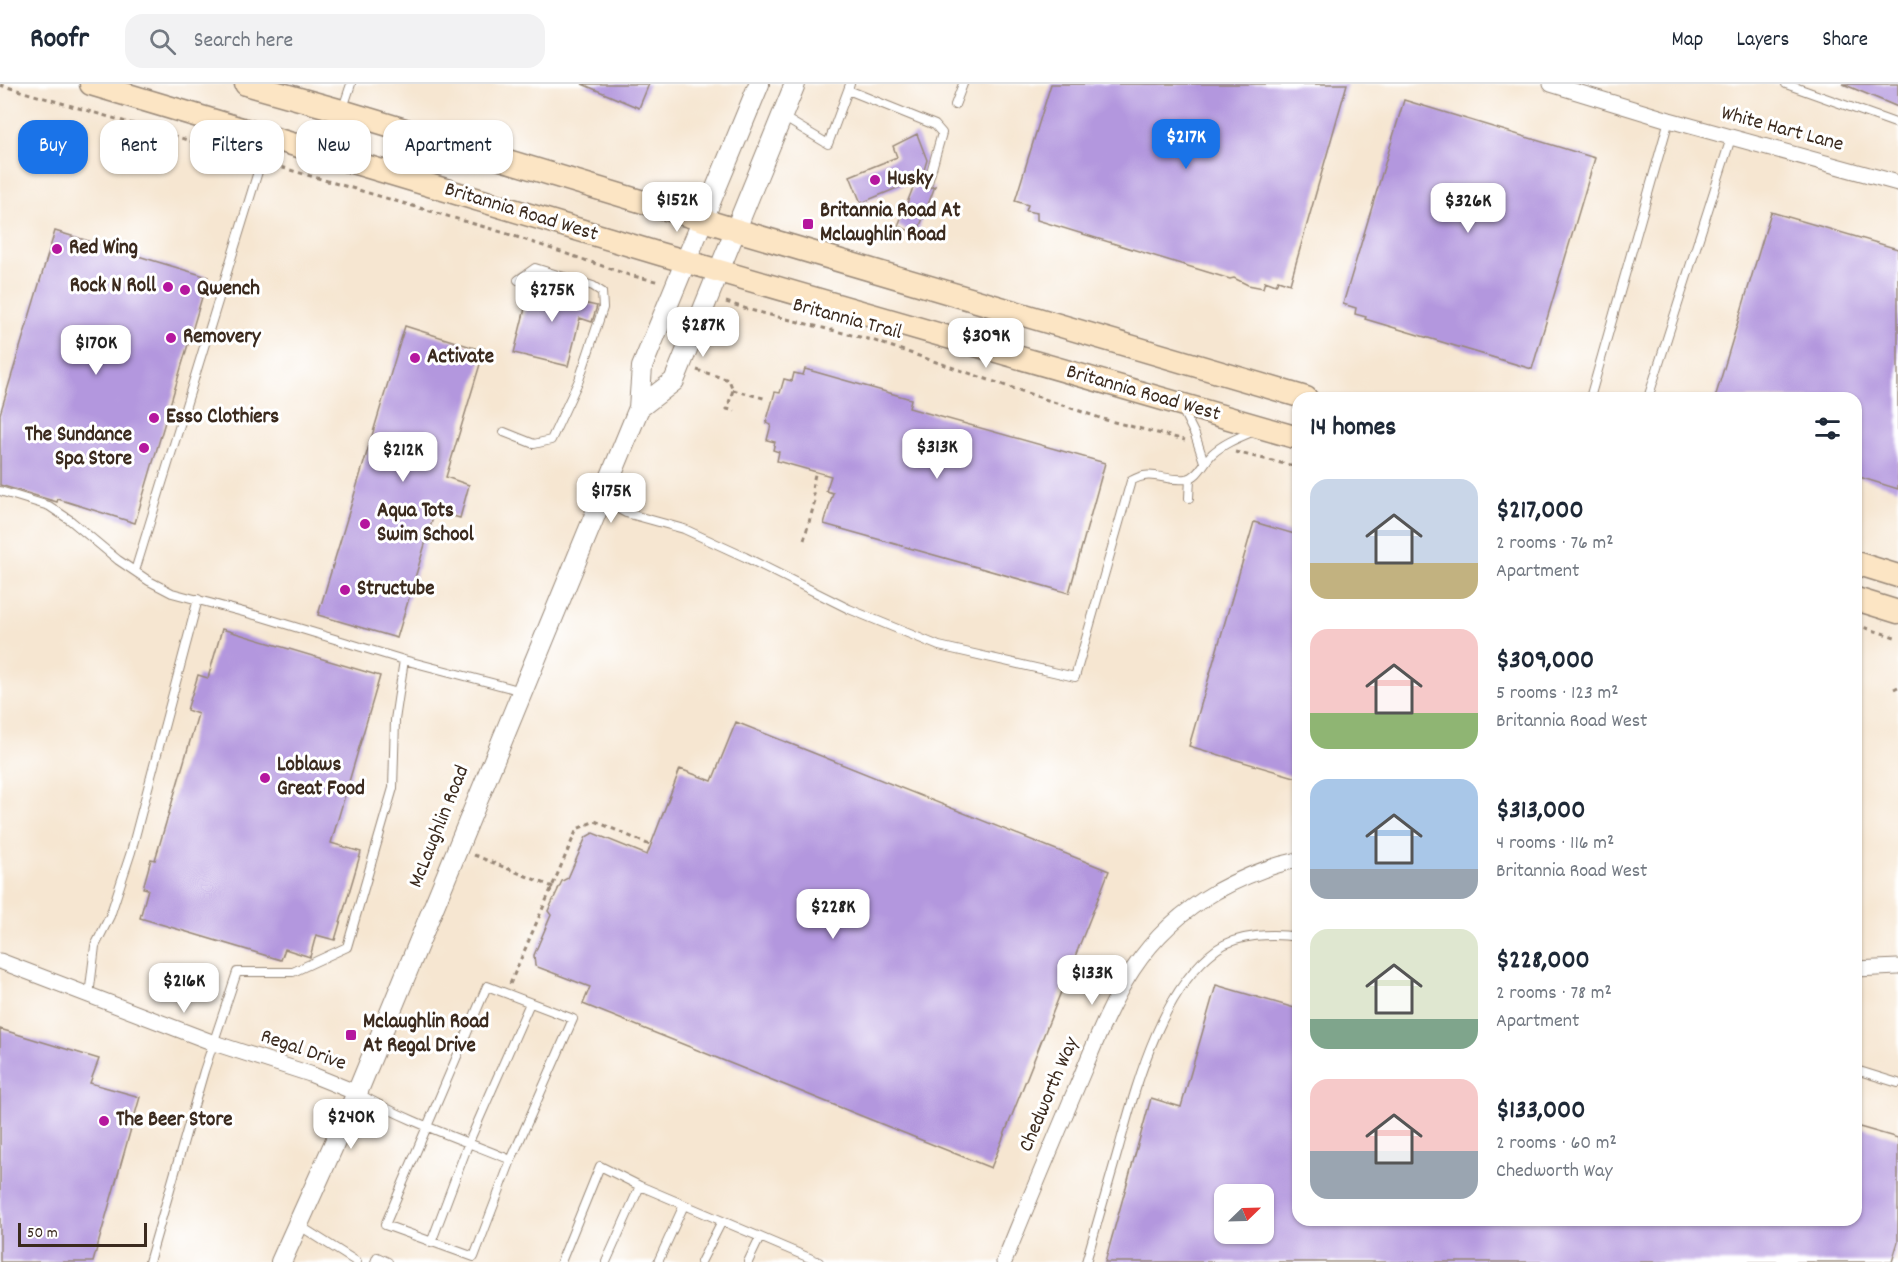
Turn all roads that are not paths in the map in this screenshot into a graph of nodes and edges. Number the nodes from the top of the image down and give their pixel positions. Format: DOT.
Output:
graph roads {
  1 [pos="91,84"];
  2 [pos="246,84"];
  3 [pos="351,84"];
  4 [pos="759,84"];
  5 [pos="795,84"];
  6 [pos="963,84"];
  7 [pos="1551,84"];
  8 [pos="1786,84"];
  9 [pos="849,87"];
  10 [pos="955,105"];
  11 [pos="342,111"];
  12 [pos="782,116"];
  13 [pos="212,120"];
  14 [pos="1669,120"];
  15 [pos="1898,124"];
  16 [pos="1731,138"];
  17 [pos="284,141"];
  18 [pos="257,174"];
  19 [pos="928,183"];
  20 [pos="1898,183"];
  21 [pos="703,220"];
  22 [pos="736,230"];
  23 [pos="686,261"];
  24 [pos="719,271"];
  25 [pos="518,280"];
  26 [pos="1592,392"];
  27 [pos="1650,392"];
  28 [pos="1292,394"];
  29 [pos="1179,404"];
  30 [pos="639,408"];
  31 [pos="1261,428"];
  32 [pos="504,432"];
  33 [pos="1292,436"];
  34 [pos="1204,462"];
  35 [pos="1190,478"];
  36 [pos="0,491"];
  37 [pos="1189,498"];
  38 [pos="601,500"];
  39 [pos="1862,565"];
  40 [pos="135,571"];
  41 [pos="1898,576"];
  42 [pos="198,599"];
  43 [pos="1862,601"];
  44 [pos="1898,612"];
  45 [pos="404,660"];
  46 [pos="522,691"];
  47 [pos="1292,861"];
  48 [pos="1292,936"];
  49 [pos="0,962"];
  50 [pos="1898,967"];
  51 [pos="1862,969"];
  52 [pos="89,996"];
  53 [pos="530,1003"];
  54 [pos="214,1043"];
  55 [pos="1862,1072"];
  56 [pos="1898,1083"];
  57 [pos="357,1092"];
  58 [pos="428,1126"];
  59 [pos="469,1142"];
  60 [pos="511,1160"];
  61 [pos="640,1186"];
  62 [pos="684,1205"];
  63 [pos="722,1221"];
  64 [pos="297,1225"];
  65 [pos="760,1237"];
  66 [pos="431,1243"];
  67 [pos="799,1258"];
  68 [pos="150,1262"];
  69 [pos="281,1262"];
  70 [pos="357,1262"];
  71 [pos="375,1262"];
  72 [pos="388,1262"];
  73 [pos="561,1262"];
  74 [pos="606,1262"];
  75 [pos="658,1262"];
  76 [pos="701,1262"];
  77 [pos="748,1262"];
  78 [pos="819,1262"];
  79 [pos="1004,1262"];
  80 [pos="1086,1262"];
  1 -- 13 [label="main road, Britannia Road West"];
  2 -- 11 [label="main road, Britannia Road West"];
  3 -- 11 [label="lane"];
  4 -- 21 [label="street, McLaughlin Road"];
  5 -- 12 [label="street"];
  6 -- 10 [label="lane"];
  7 -- 14 [label="street, White Hart Lane"];
  8 -- 15 [label="lane"];
  9 -- 12 [label="lane"];
  9 -- 19 [label="lane"];
  11 -- 21 [label="main road, Britannia Road West"];
  12 -- 22 [label="street"];
  14 -- 16 [label="street, White Hart Lane"];
  14 -- 26 [label="lane"];
  16 -- 20 [label="street, White Hart Lane"];
  16 -- 27 [label="lane"];
  17 -- 23 [label="main road, Britannia Road West"];
  18 -- 40 [label="lane"];
  21 -- 22 [label="main road, Britannia Road West"];
  21 -- 23 [label="street, McLaughlin Road"];
  22 -- 24 [label="street"];
  22 -- 28 [label="main road, Britannia Road West"];
  23 -- 24 [label="main road, Britannia Road West"];
  23 -- 30 [label="street, McLaughlin Road"];
  24 -- 29 [label="main road, Britannia Road West"];
  24 -- 30 [label="street"];
  25 -- 32 [label="lane"];
  29 -- 31 [label="main road, Britannia Road West"];
  29 -- 34 [label="lane"];
  30 -- 38 [label="street, McLaughlin Road"];
  31 -- 33 [label="main road, Britannia Road West"];
  31 -- 34 [label="lane"];
  34 -- 35 [label="lane"];
  35 -- 37 [label="lane"];
  35 -- 38 [label="lane"];
  36 -- 40 [label="lane"];
  38 -- 46 [label="street, McLaughlin Road"];
  39 -- 41 [label="main road"];
  40 -- 42 [label="lane"];
  42 -- 45 [label="lane"];
  42 -- 52 [label="lane"];
  43 -- 44 [label="main road"];
  45 -- 46 [label="lane"];
  45 -- 54 [label="lane"];
  46 -- 57 [label="street, McLaughlin Road"];
  47 -- 79 [label="street, Chedworth Way"];
  48 -- 80 [label="lane"];
  49 -- 52 [label="street, Regal Drive"];
  50 -- 51 [label="street"];
  52 -- 54 [label="street, Regal Drive"];
  53 -- 58 [label="lane"];
  53 -- 59 [label="lane"];
  53 -- 60 [label="lane"];
  54 -- 57 [label="street, Regal Drive"];
  54 -- 68 [label="lane"];
  55 -- 56 [label="lane"];
  57 -- 58 [label="lane"];
  57 -- 64 [label="street, McLaughlin Road"];
  58 -- 59 [label="lane"];
  58 -- 66 [label="lane"];
  59 -- 60 [label="lane"];
  59 -- 66 [label="lane"];
  60 -- 66 [label="lane"];
  61 -- 62 [label="lane"];
  61 -- 73 [label="lane"];
  61 -- 74 [label="lane"];
  62 -- 63 [label="lane"];
  62 -- 75 [label="lane"];
  63 -- 65 [label="lane"];
  63 -- 76 [label="lane"];
  64 -- 69 [label="street, McLaughlin Road"];
  64 -- 70 [label="lane"];
  65 -- 67 [label="lane"];
  65 -- 77 [label="lane"];
  67 -- 78 [label="lane"];
  71 -- 72 [label="lane"];
}
